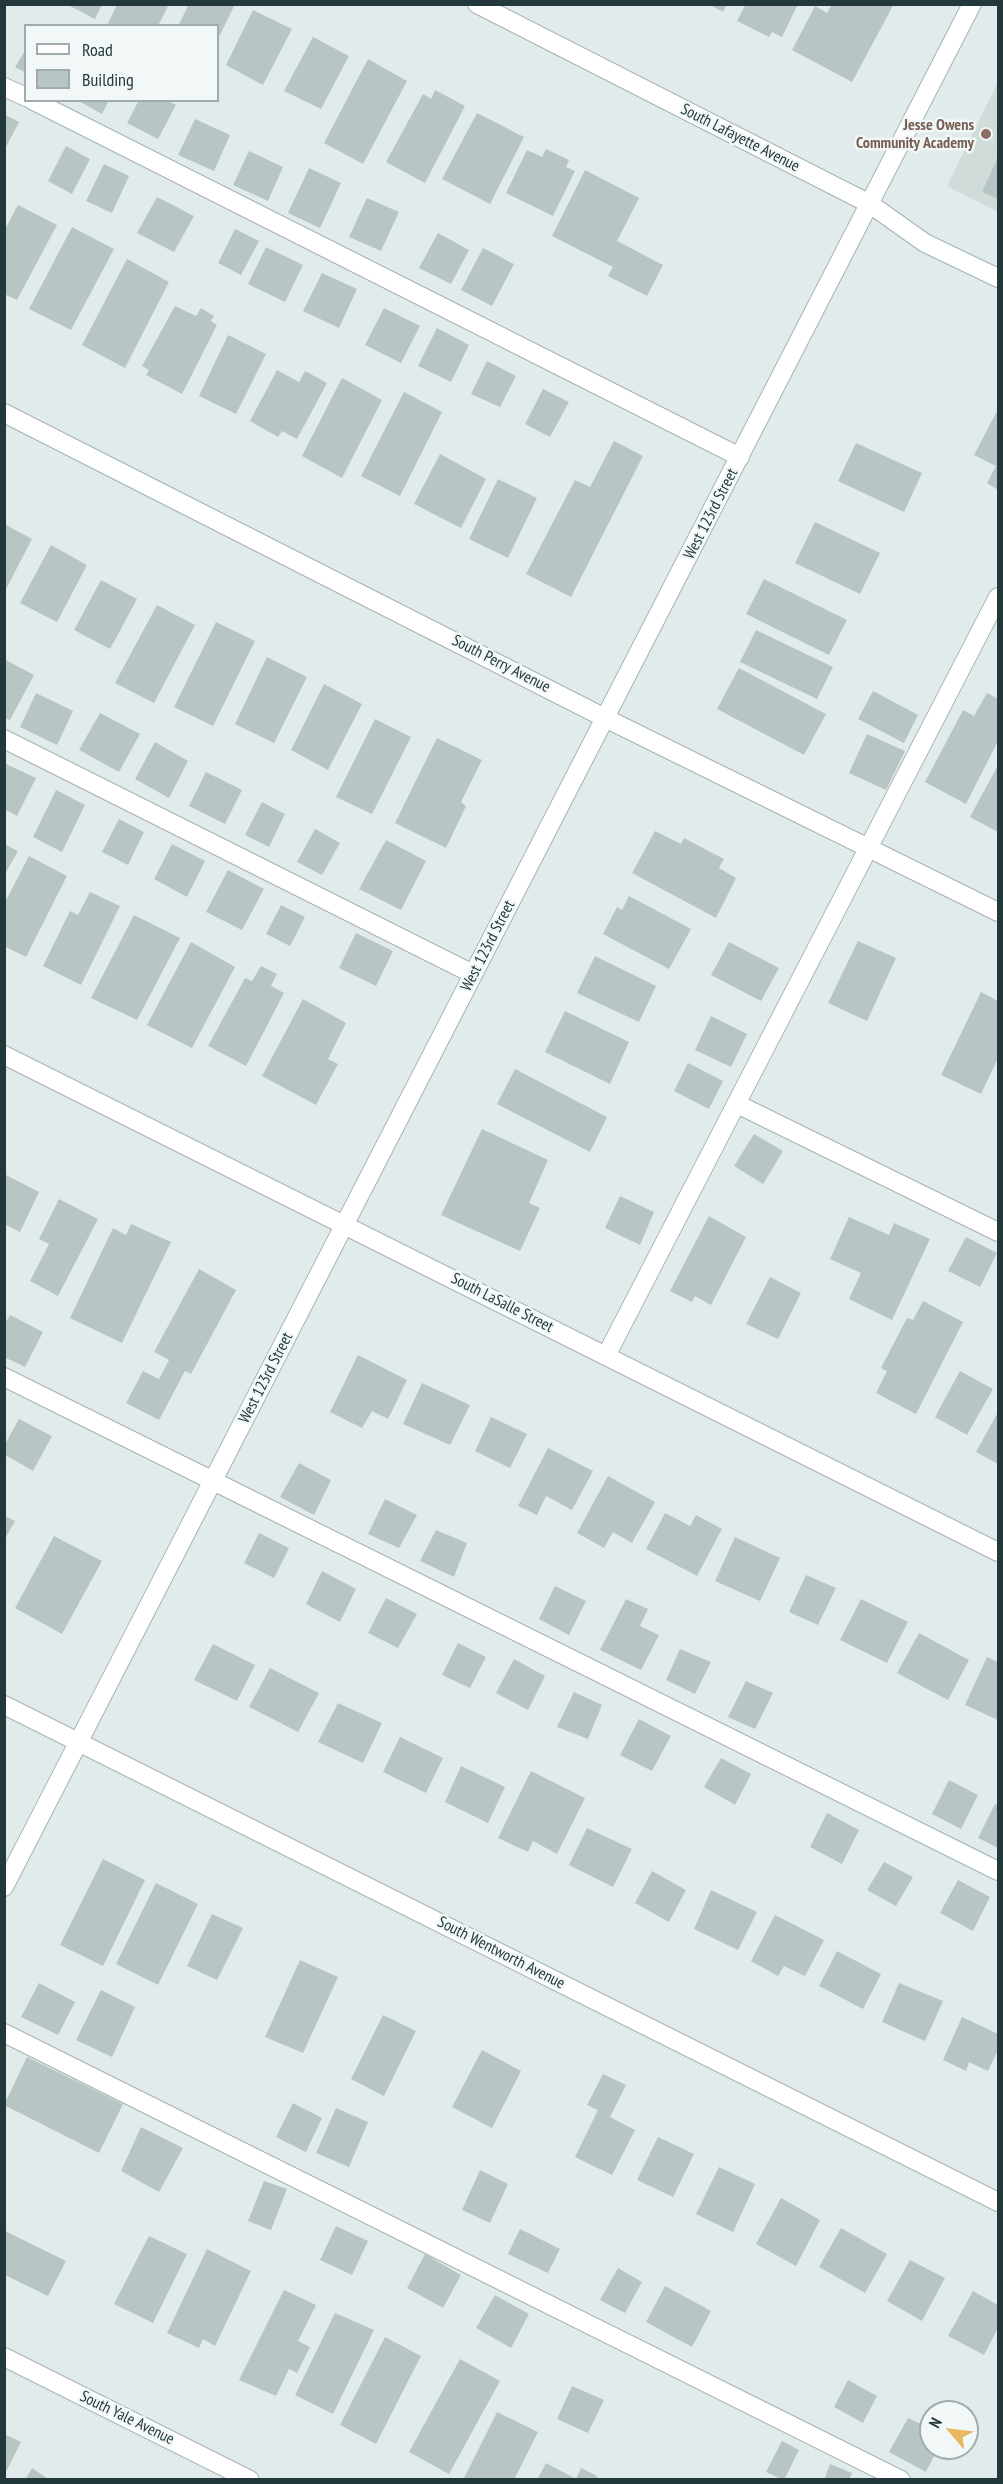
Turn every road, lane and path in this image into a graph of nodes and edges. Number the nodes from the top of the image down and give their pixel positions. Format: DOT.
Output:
graph roads {
  1 [pos="477,4"];
  2 [pos="972,4"];
  3 [pos="4,87"];
  4 [pos="24,96"];
  5 [pos="36,102"];
  6 [pos="870,204"];
  7 [pos="999,278"];
  8 [pos="4,413"];
  9 [pos="740,457"];
  10 [pos="999,597"];
  11 [pos="605,718"];
  12 [pos="4,739"];
  13 [pos="868,848"];
  14 [pos="999,912"];
  15 [pos="473,974"];
  16 [pos="4,1055"];
  17 [pos="737,1104"];
  18 [pos="344,1225"];
  19 [pos="999,1232"];
  20 [pos="606,1356"];
  21 [pos="4,1377"];
  22 [pos="213,1480"];
  23 [pos="999,1552"];
  24 [pos="4,1705"];
  25 [pos="79,1742"];
  26 [pos="999,1871"];
  27 [pos="4,1887"];
  28 [pos="4,2033"];
  29 [pos="999,2202"];
  30 [pos="4,2357"];
  31 [pos="250,2480"];
  32 [pos="901,2480"];
  1 -- 6 [label="street, South Lafayette Avenue"];
  2 -- 6 [label="street, West 123rd Street"];
  3 -- 4 [label="street"];
  5 -- 9 [label="street"];
  6 -- 7 [label="street, South Lafayette Avenue"];
  6 -- 9 [label="street, West 123rd Street"];
  8 -- 11 [label="street, South Perry Avenue"];
  9 -- 11 [label="street, West 123rd Street"];
  10 -- 13 [label="street"];
  11 -- 13 [label="street, South Perry Avenue"];
  11 -- 15 [label="street, West 123rd Street"];
  12 -- 15 [label="street"];
  13 -- 14 [label="street, South Perry Avenue"];
  13 -- 17 [label="street"];
  15 -- 18 [label="street, West 123rd Street"];
  16 -- 18 [label="street, South LaSalle Street"];
  17 -- 19 [label="street"];
  17 -- 20 [label="street"];
  18 -- 20 [label="street, South LaSalle Street"];
  18 -- 22 [label="street, West 123rd Street"];
  20 -- 23 [label="street, South LaSalle Street"];
  21 -- 22 [label="street"];
  22 -- 25 [label="street, West 123rd Street"];
  22 -- 26 [label="street"];
  24 -- 25 [label="street, South Wentworth Avenue"];
  25 -- 27 [label="street, West 123rd Street"];
  25 -- 29 [label="street, South Wentworth Avenue"];
  28 -- 32 [label="street"];
  30 -- 31 [label="street, South Yale Avenue"];
}
